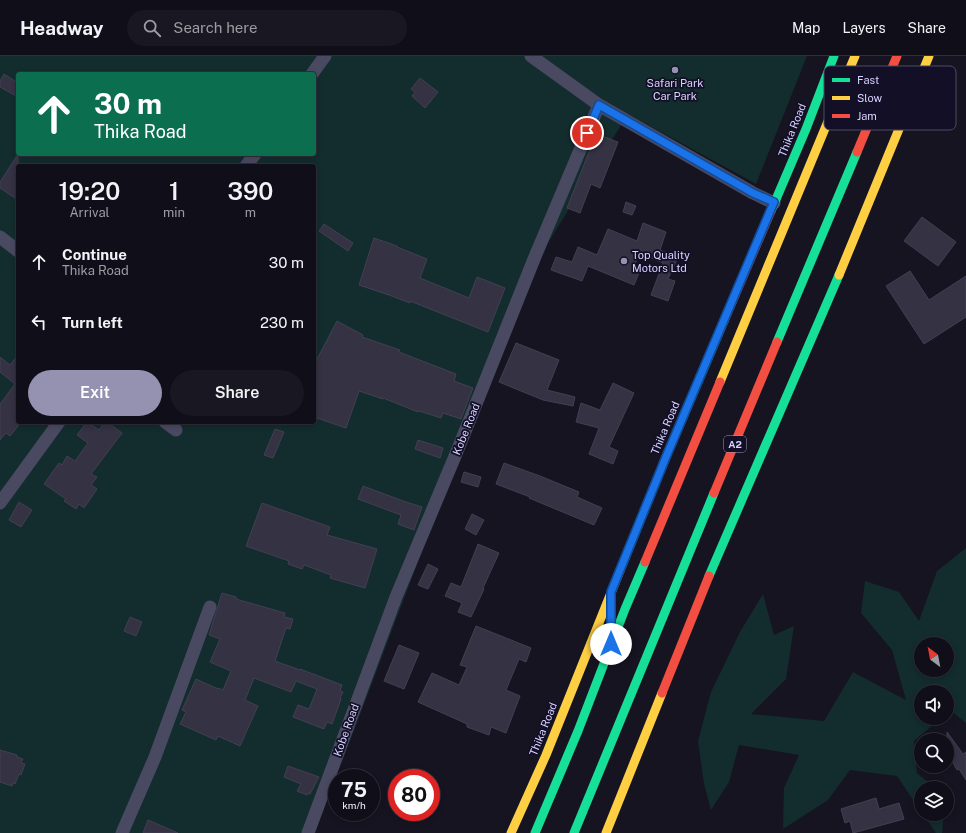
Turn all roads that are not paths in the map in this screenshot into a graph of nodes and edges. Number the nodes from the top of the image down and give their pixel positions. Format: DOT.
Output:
graph roads {
  1 [pos="325,56"];
  2 [pos="531,56"];
  3 [pos="834,56"];
  4 [pos="855,56"];
  5 [pos="897,56"];
  6 [pos="929,56"];
  7 [pos="830,66"];
  8 [pos="851,66"];
  9 [pos="893,66"];
  10 [pos="925,66"];
  11 [pos="313,72"];
  12 [pos="824,82"];
  13 [pos="599,105"];
  14 [pos="824,130"];
  15 [pos="866,130"];
  16 [pos="899,130"];
  17 [pos="774,202"];
  18 [pos="0,237"];
  19 [pos="16,249"];
  20 [pos="58,424"];
  21 [pos="167,424"];
  22 [pos="176,430"];
  23 [pos="0,503"];
  24 [pos="611,592"];
  25 [pos="210,607"];
  26 [pos="611,644"];
  27 [pos="122,833"];
  28 [pos="308,833"];
  29 [pos="511,833"];
  30 [pos="535,833"];
  31 [pos="574,833"];
  32 [pos="606,833"];
  1 -- 11 [label="street"];
  2 -- 13 [label="street"];
  3 -- 7 [label="main road, Thika Road"];
  4 -- 8 [label="main road"];
  5 -- 9 [label="main road, A2"];
  6 -- 10 [label="main road"];
  12 -- 17 [label="main road, Thika Road"];
  13 -- 17 [label="street"];
  13 -- 28 [label="street, Kobe Road"];
  14 -- 26 [label="main road"];
  15 -- 31 [label="main road, A2"];
  16 -- 32 [label="main road"];
  17 -- 24 [label="main road, Thika Road"];
  18 -- 19 [label="street"];
  20 -- 23 [label="street"];
  21 -- 22 [label="street"];
  24 -- 26 [label="main road"];
  24 -- 29 [label="main road, Thika Road"];
  25 -- 27 [label="street"];
  26 -- 30 [label="main road"];
}
